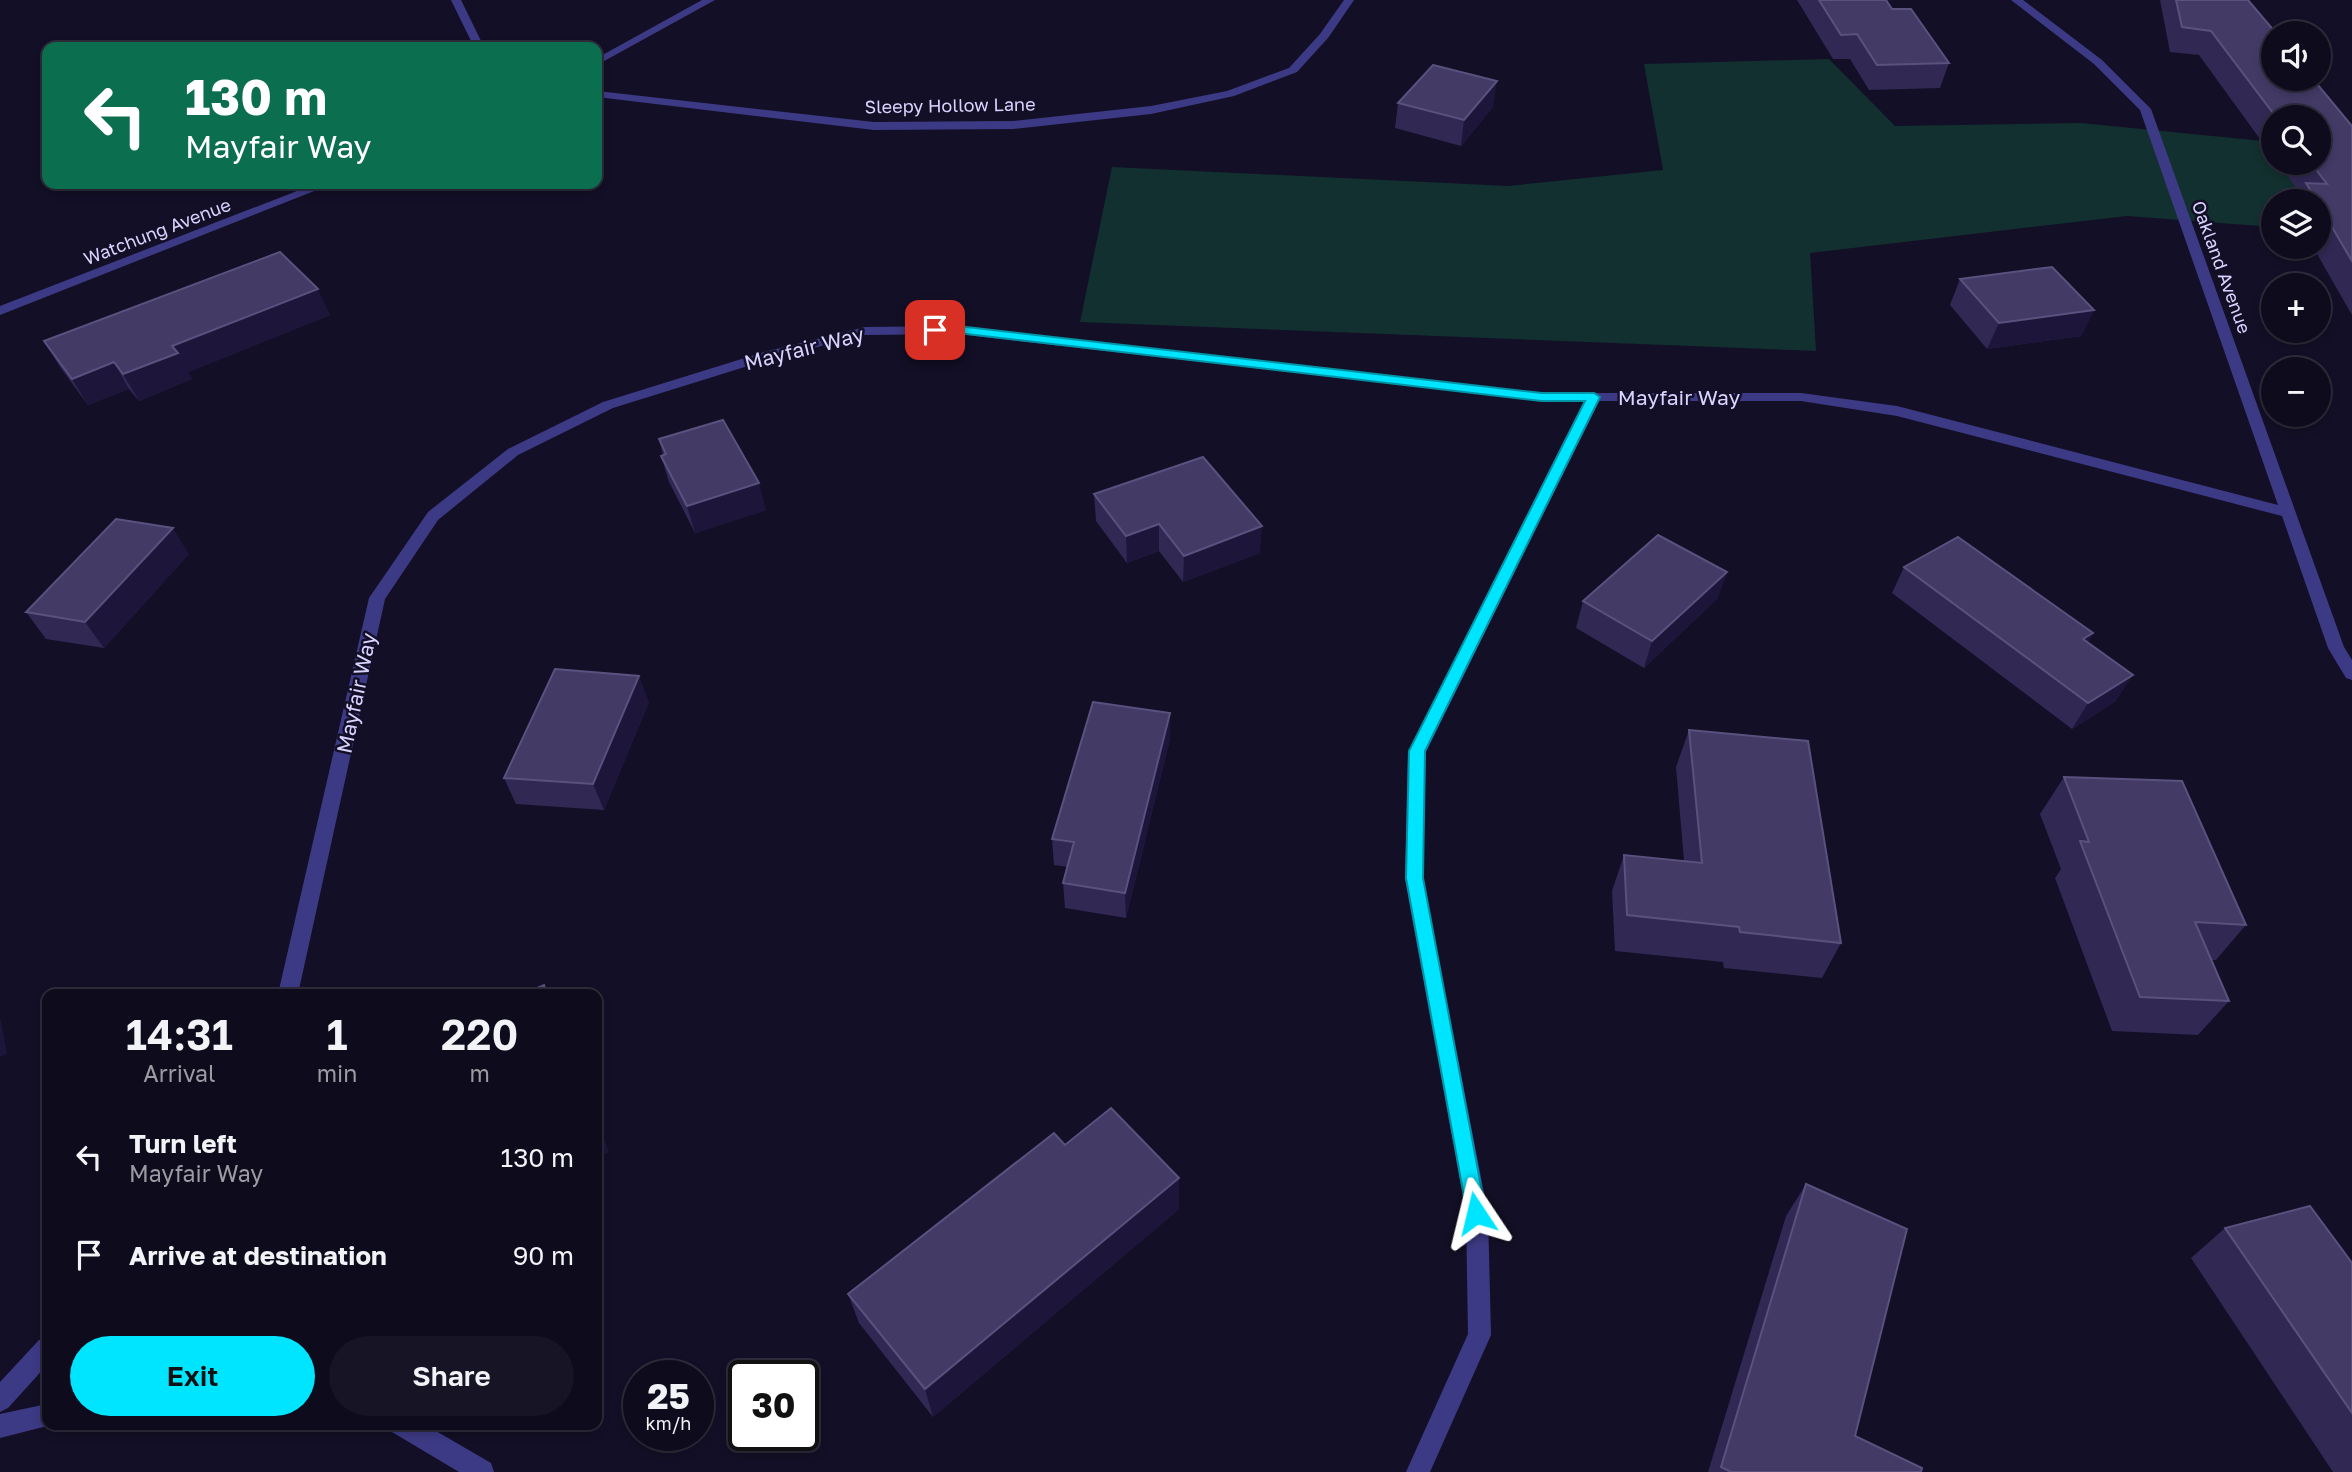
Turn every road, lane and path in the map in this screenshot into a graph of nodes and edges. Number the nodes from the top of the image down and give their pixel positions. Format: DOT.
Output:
graph roads {
  1 [pos="456,0"];
  2 [pos="710,0"];
  3 [pos="1349,0"];
  4 [pos="2015,0"];
  5 [pos="476,42"];
  6 [pos="602,59"];
  7 [pos="602,95"];
  8 [pos="313,189"];
  9 [pos="0,311"];
  10 [pos="1594,397"];
  11 [pos="2289,513"];
  12 [pos="2352,674"];
  13 [pos="289,989"];
  14 [pos="42,1354"];
  15 [pos="0,1400"];
  16 [pos="42,1417"];
  17 [pos="0,1426"];
  18 [pos="410,1430"];
  19 [pos="482,1472"];
  20 [pos="1418,1472"];
  1 -- 5 [label="street"];
  2 -- 6 [label="street"];
  3 -- 7 [label="street, Sleepy Hollow Lane"];
  4 -- 11 [label="street, Oakland Avenue"];
  8 -- 9 [label="street, Watchung Avenue"];
  10 -- 11 [label="street, Mayfair Way"];
  10 -- 13 [label="street, Mayfair Way"];
  10 -- 20 [label="street"];
  11 -- 12 [label="street, Oakland Avenue"];
  14 -- 15 [label="street"];
  16 -- 17 [label="street"];
  18 -- 19 [label="street"];
}
